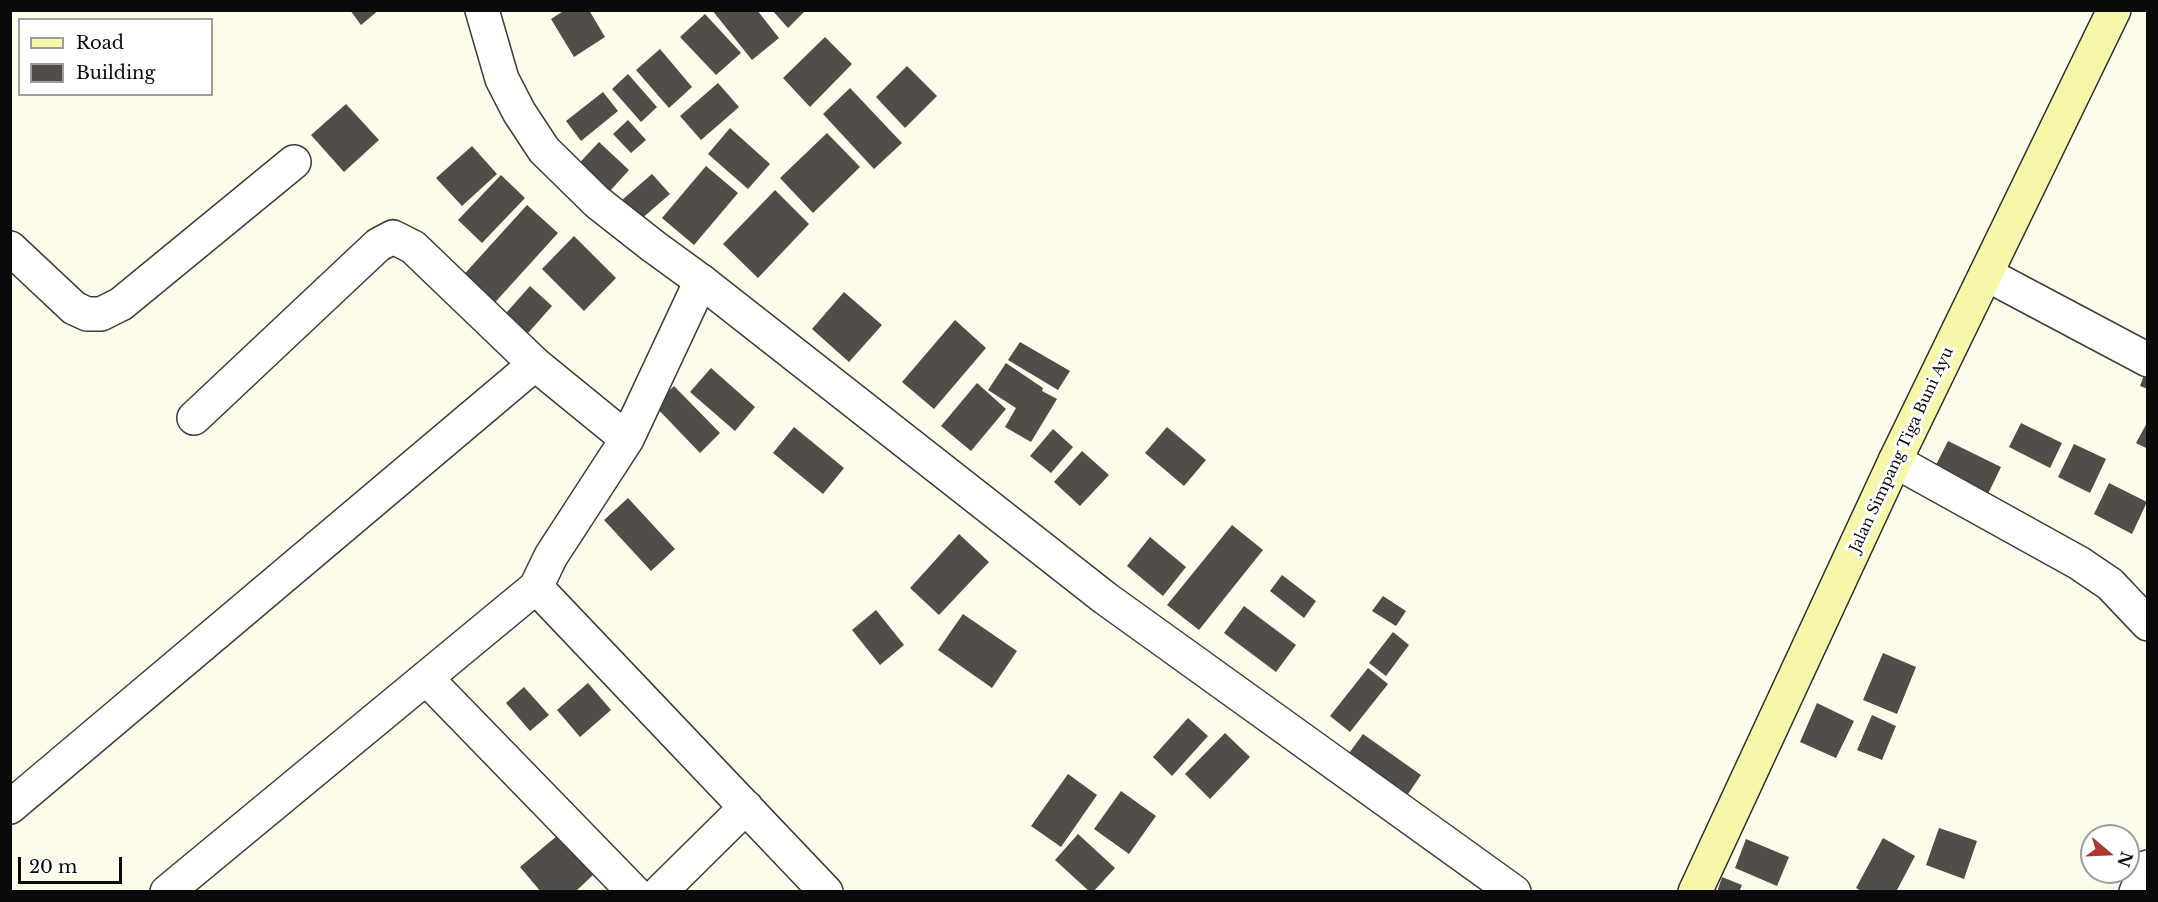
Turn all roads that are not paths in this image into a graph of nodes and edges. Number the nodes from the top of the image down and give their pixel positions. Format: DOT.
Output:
graph roads {
  1 [pos="482,10"];
  2 [pos="2114,10"];
  3 [pos="294,162"];
  4 [pos="10,248"];
  5 [pos="1986,274"];
  6 [pos="701,281"];
  7 [pos="2148,360"];
  8 [pos="535,364"];
  9 [pos="194,418"];
  10 [pos="627,439"];
  11 [pos="1895,461"];
  12 [pos="536,587"];
  13 [pos="2148,624"];
  14 [pos="426,678"];
  15 [pos="10,807"];
  16 [pos="746,807"];
  17 [pos="2148,867"];
  18 [pos="167,891"];
  19 [pos="634,891"];
  20 [pos="660,891"];
  21 [pos="826,891"];
  22 [pos="1514,891"];
  23 [pos="1695,891"];
  24 [pos="2136,891"];
  1 -- 6 [label="street"];
  2 -- 5 [label="main road, Jalan Simpang Tiga Buni Ayu"];
  3 -- 4 [label="street"];
  5 -- 7 [label="street"];
  5 -- 11 [label="main road, Jalan Simpang Tiga Buni Ayu"];
  6 -- 10 [label="street"];
  6 -- 22 [label="street"];
  8 -- 9 [label="street"];
  8 -- 10 [label="street"];
  8 -- 15 [label="street"];
  10 -- 12 [label="street"];
  11 -- 13 [label="street"];
  11 -- 23 [label="main road, Jalan Simpang Tiga Buni Ayu"];
  12 -- 14 [label="street"];
  12 -- 16 [label="street"];
  14 -- 18 [label="street"];
  14 -- 19 [label="street"];
  16 -- 20 [label="street"];
  16 -- 21 [label="street"];
  17 -- 24 [label="street"];
}
